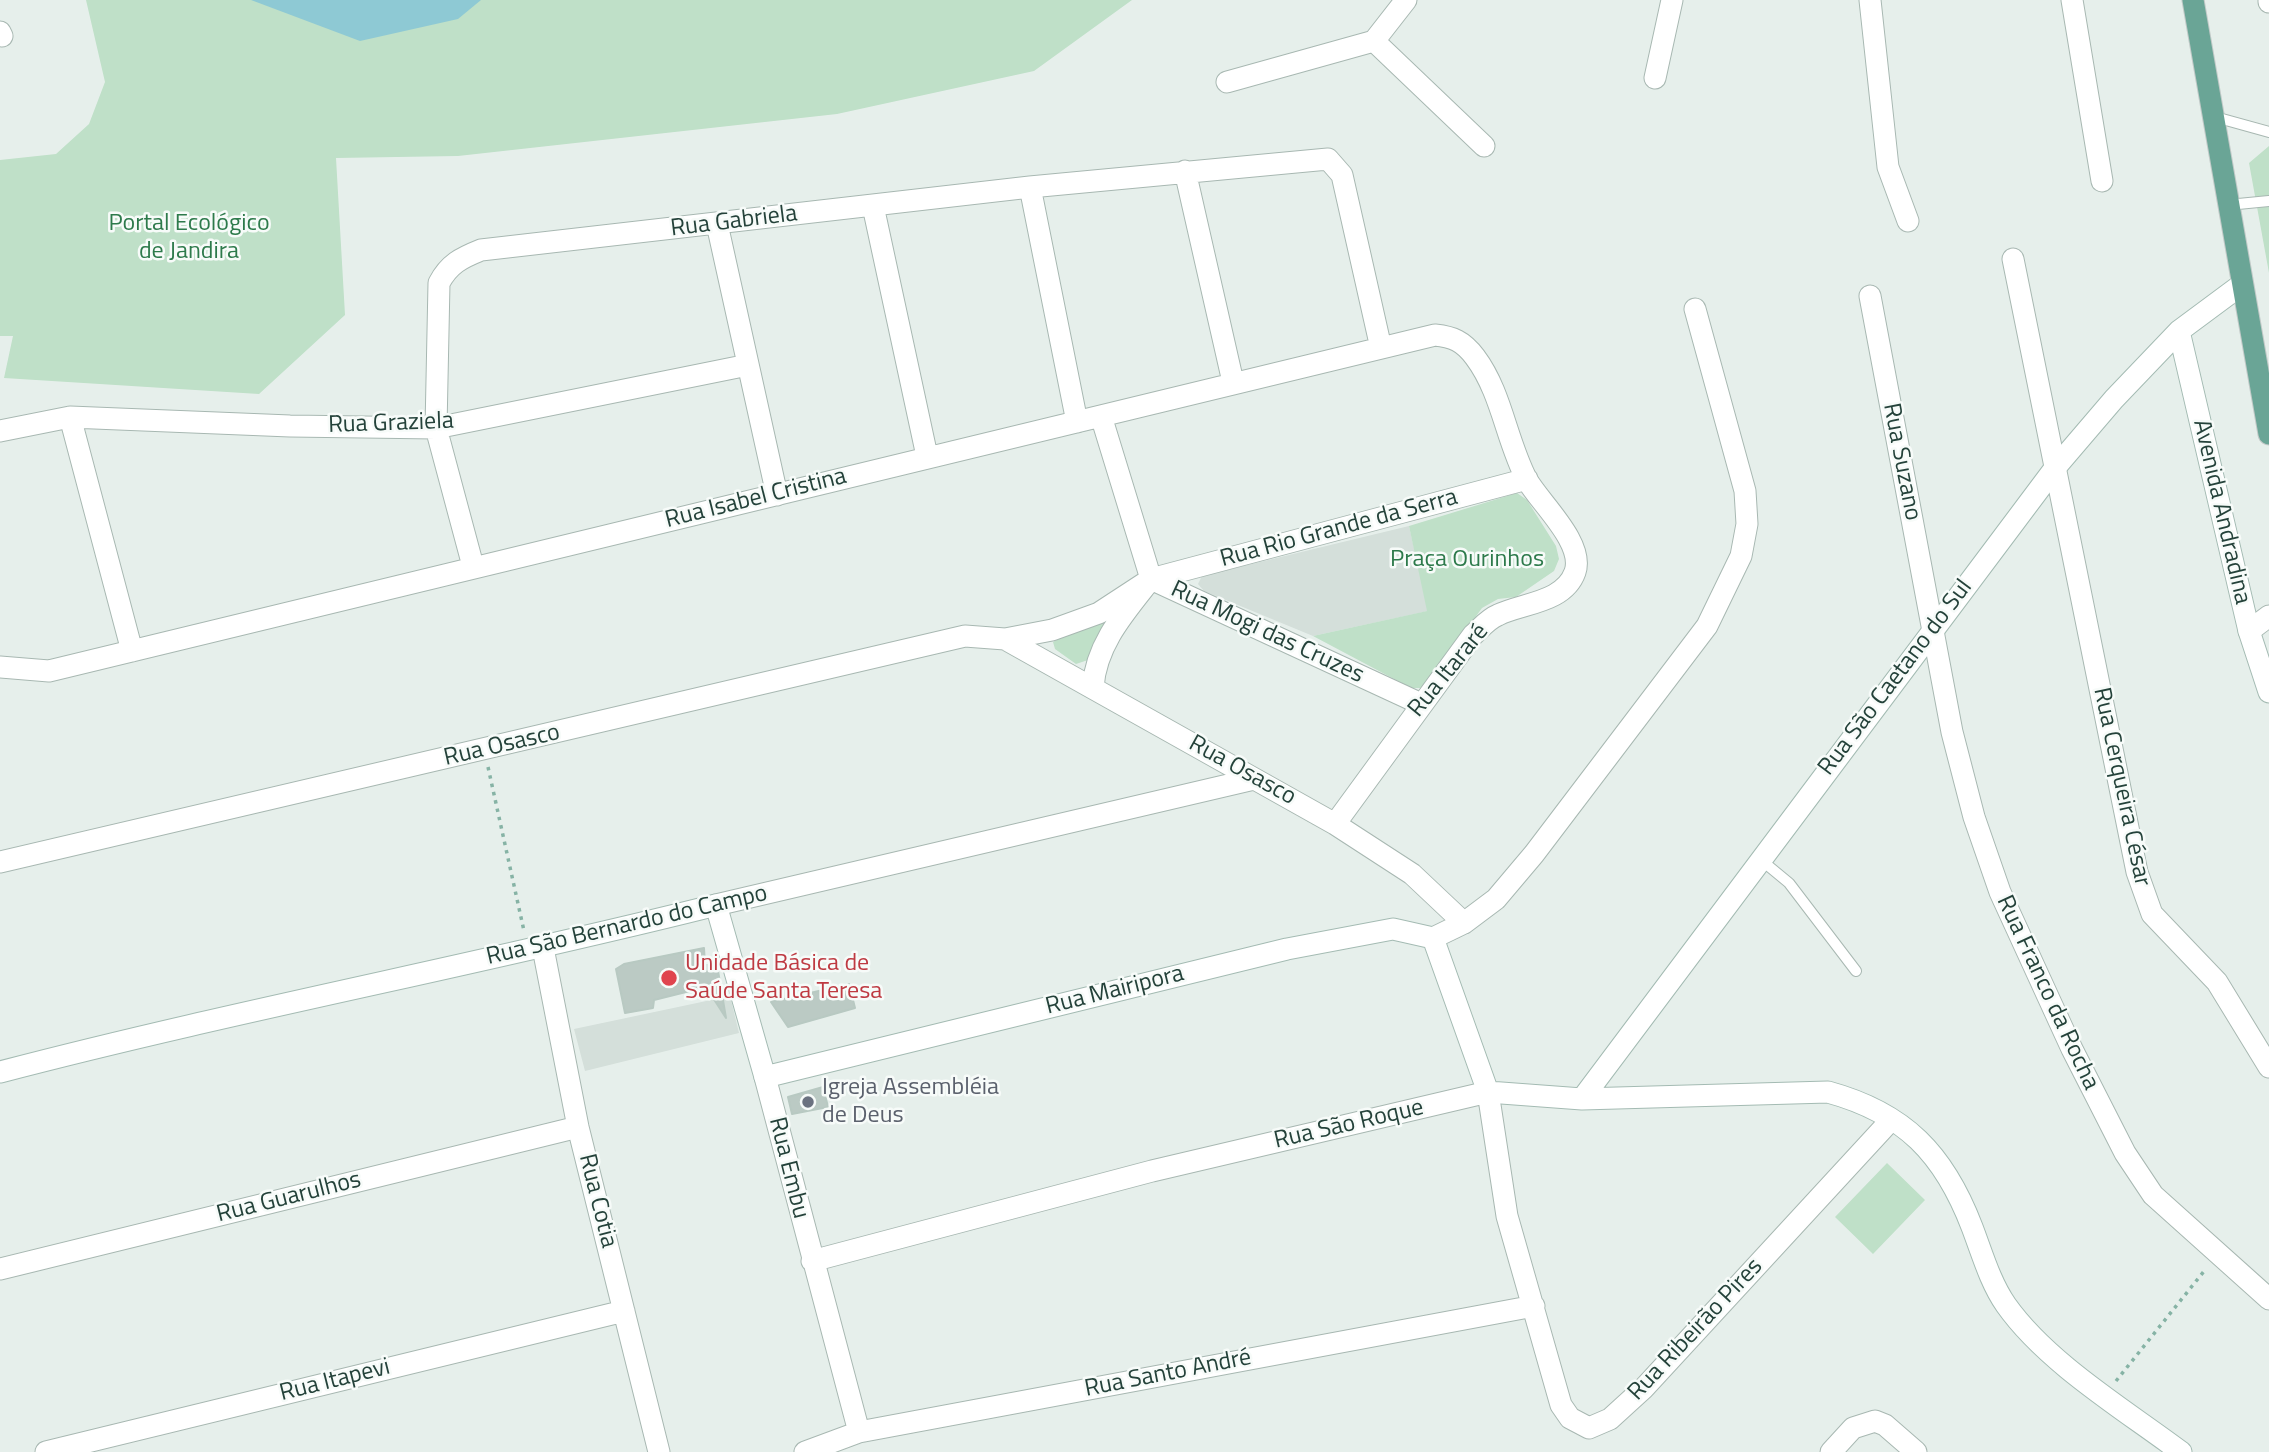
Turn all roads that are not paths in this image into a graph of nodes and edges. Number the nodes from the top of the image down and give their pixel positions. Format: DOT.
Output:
graph roads {
  1 [pos="1406,0"];
  2 [pos="1672,0"];
  3 [pos="1870,0"];
  4 [pos="2072,0"];
  5 [pos="2193,0"];
  6 [pos="1374,41"];
  7 [pos="1655,78"];
  8 [pos="1227,82"];
  9 [pos="2215,117"];
  10 [pos="2269,132"];
  11 [pos="1484,146"];
  12 [pos="1185,171"];
  13 [pos="2102,181"];
  14 [pos="1030,187"];
  15 [pos="2269,201"];
  16 [pos="2228,205"];
  17 [pos="873,206"];
  18 [pos="1908,221"];
  19 [pos="717,224"];
  20 [pos="2013,259"];
  21 [pos="2241,285"];
  22 [pos="1870,296"];
  23 [pos="1695,309"];
  24 [pos="2179,331"];
  25 [pos="1381,348"];
  26 [pos="748,365"];
  27 [pos="1233,382"];
  28 [pos="1101,416"];
  29 [pos="70,417"];
  30 [pos="1077,422"];
  31 [pos="436,428"];
  32 [pos="0,431"];
  33 [pos="2269,434"];
  34 [pos="927,456"];
  35 [pos="2055,468"];
  36 [pos="1527,479"];
  37 [pos="777,495"];
  38 [pos="473,566"];
  39 [pos="1151,579"];
  40 [pos="2269,616"];
  41 [pos="1933,628"];
  42 [pos="2249,631"];
  43 [pos="1005,639"];
  44 [pos="132,650"];
  45 [pos="0,667"];
  46 [pos="1093,687"];
  47 [pos="2269,692"];
  48 [pos="1421,704"];
  49 [pos="1254,779"];
  50 [pos="1335,824"];
  51 [pos="1760,859"];
  52 [pos="0,862"];
  53 [pos="716,905"];
  54 [pos="1464,923"];
  55 [pos="1433,938"];
  56 [pos="536,949"];
  57 [pos="1856,971"];
  58 [pos="2269,1067"];
  59 [pos="0,1072"];
  60 [pos="765,1077"];
  61 [pos="1488,1092"];
  62 [pos="1582,1099"];
  63 [pos="1891,1120"];
  64 [pos="579,1127"];
  65 [pos="812,1261"];
  66 [pos="0,1269"];
  67 [pos="2269,1299"];
  68 [pos="1534,1306"];
  69 [pos="624,1311"];
  70 [pos="859,1432"];
  71 [pos="46,1452"];
  72 [pos="659,1452"];
  73 [pos="805,1452"];
  74 [pos="1831,1452"];
  75 [pos="1916,1452"];
  76 [pos="2181,1452"];
  1 -- 6 [label="street"];
  2 -- 7 [label="street"];
  3 -- 18 [label="street"];
  4 -- 13 [label="street"];
  5 -- 9 [label="main road"];
  6 -- 8 [label="street"];
  6 -- 11 [label="street"];
  9 -- 10 [label="lane"];
  9 -- 16 [label="main road"];
  12 -- 14 [label="street, Rua Gabriela"];
  12 -- 25 [label="street, Rua Gabriela"];
  12 -- 27 [label="street"];
  14 -- 17 [label="street, Rua Gabriela"];
  14 -- 30 [label="street"];
  15 -- 16 [label="lane"];
  16 -- 21 [label="main road"];
  17 -- 19 [label="street, Rua Gabriela"];
  17 -- 34 [label="street"];
  19 -- 26 [label="street"];
  19 -- 31 [label="street, Rua Gabriela"];
  20 -- 35 [label="street, Rua Cerqueira César"];
  21 -- 24 [label="street, Rua São Caetano do Sul"];
  21 -- 33 [label="main road"];
  22 -- 41 [label="street, Rua Suzano"];
  23 -- 54 [label="street"];
  24 -- 35 [label="street, Rua São Caetano do Sul"];
  24 -- 42 [label="street, Avenida Andradina"];
  25 -- 27 [label="street, Rua Isabel Cristina"];
  25 -- 36 [label="street, Rua Isabel Cristina"];
  26 -- 31 [label="street, Rua Graziela"];
  26 -- 37 [label="street"];
  27 -- 28 [label="street, Rua Isabel Cristina"];
  28 -- 30 [label="street, Rua Isabel Cristina"];
  28 -- 39 [label="street"];
  29 -- 31 [label="street, Rua Graziela"];
  29 -- 32 [label="street, Rua Graziela"];
  29 -- 44 [label="street"];
  30 -- 34 [label="street, Rua Isabel Cristina"];
  31 -- 38 [label="street, Rua Gabriela"];
  34 -- 37 [label="street, Rua Isabel Cristina"];
  35 -- 41 [label="street, Rua São Caetano do Sul"];
  35 -- 58 [label="street, Rua Cerqueira César"];
  36 -- 39 [label="street, Rua Rio Grande da Serra"];
  36 -- 48 [label="street, Rua Itararé"];
  37 -- 38 [label="street, Rua Isabel Cristina"];
  38 -- 44 [label="street, Rua Isabel Cristina"];
  39 -- 43 [label="street, Rua Osasco"];
  39 -- 46 [label="street, Rua Mogi das Cruzes"];
  39 -- 48 [label="street, Rua Mogi das Cruzes"];
  40 -- 42 [label="street"];
  41 -- 51 [label="street, Rua São Caetano do Sul"];
  41 -- 67 [label="street, Rua Franco da Rocha"];
  42 -- 47 [label="street, Avenida Andradina"];
  43 -- 46 [label="street, Rua Osasco"];
  43 -- 52 [label="street, Rua Osasco"];
  44 -- 45 [label="street, Rua Isabel Cristina"];
  46 -- 49 [label="street, Rua Osasco"];
  48 -- 50 [label="street, Rua Itararé"];
  49 -- 50 [label="street, Rua Osasco"];
  49 -- 53 [label="street, Rua São Bernardo do Campo"];
  50 -- 54 [label="street, Rua Osasco"];
  51 -- 57 [label="lane"];
  51 -- 62 [label="street, Rua São Caetano do Sul"];
  53 -- 56 [label="street, Rua São Bernardo do Campo"];
  53 -- 60 [label="street, Rua Embu"];
  54 -- 55 [label="street"];
  55 -- 60 [label="street, Rua Mairipora"];
  55 -- 61 [label="street, Rua Ribeirão Pires"];
  56 -- 59 [label="street, Rua São Bernardo do Campo"];
  56 -- 64 [label="street, Rua Cotia"];
  60 -- 65 [label="street, Rua Embu"];
  61 -- 62 [label="street, Rua São Roque"];
  61 -- 65 [label="street, Rua São Roque"];
  61 -- 68 [label="street, Rua Ribeirão Pires"];
  62 -- 63 [label="street, Rua São Roque"];
  63 -- 68 [label="street, Rua Ribeirão Pires"];
  63 -- 76 [label="street, Rua São Roque"];
  64 -- 66 [label="street, Rua Guarulhos"];
  64 -- 69 [label="street, Rua Cotia"];
  65 -- 70 [label="street, Rua Embu"];
  68 -- 70 [label="street, Rua Santo André"];
  69 -- 71 [label="street, Rua Itapevi"];
  69 -- 72 [label="street, Rua Cotia"];
  70 -- 73 [label="street, Rua Santo André"];
  74 -- 75 [label="street"];
}
